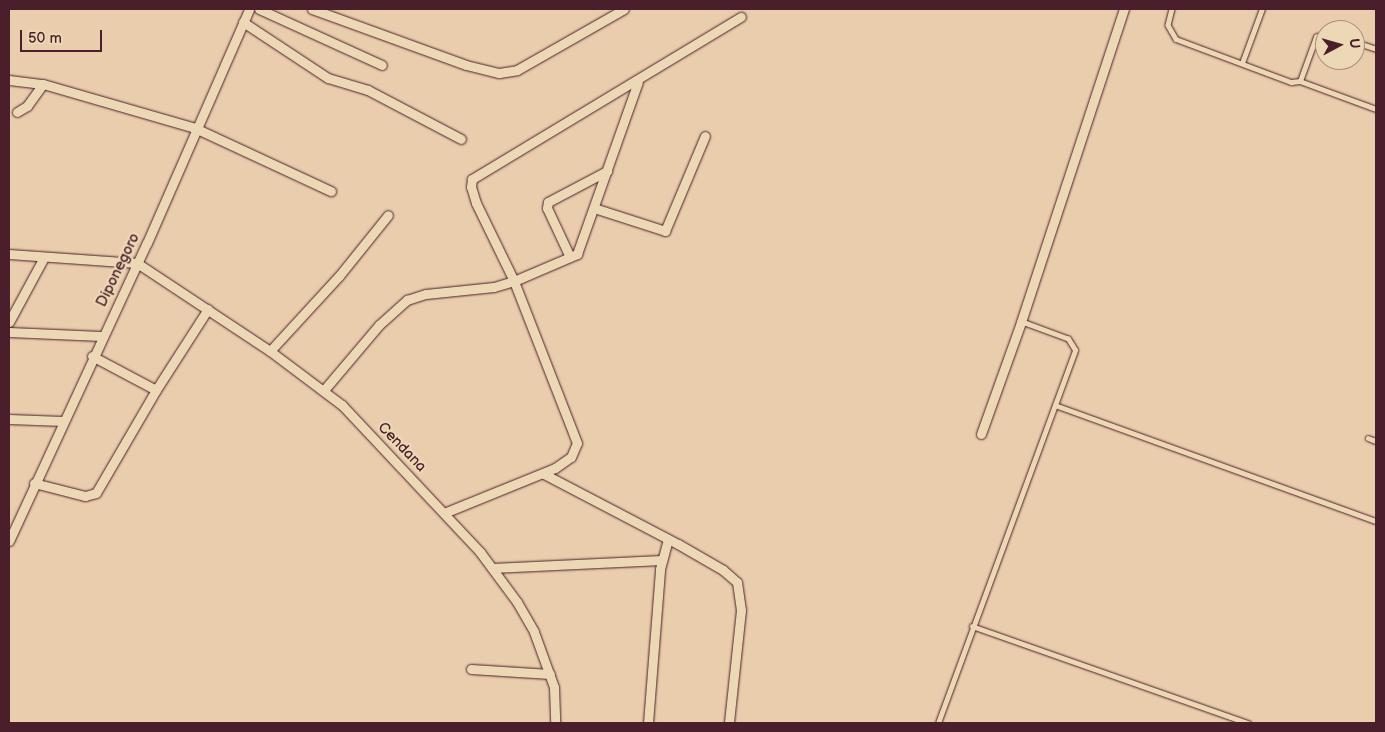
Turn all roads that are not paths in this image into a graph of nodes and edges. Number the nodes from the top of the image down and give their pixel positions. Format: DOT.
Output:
graph roads {
  1 [pos="249,9"];
  2 [pos="259,9"];
  3 [pos="312,9"];
  4 [pos="624,9"];
  5 [pos="1124,9"];
  6 [pos="1172,9"];
  7 [pos="1262,9"];
  8 [pos="741,17"];
  9 [pos="243,22"];
  10 [pos="1315,40"];
  11 [pos="1242,63"];
  12 [pos="382,65"];
  13 [pos="9,80"];
  14 [pos="638,82"];
  15 [pos="1300,82"];
  16 [pos="44,84"];
  17 [pos="1376,109"];
  18 [pos="17,112"];
  19 [pos="195,128"];
  20 [pos="705,136"];
  21 [pos="461,140"];
  22 [pos="607,171"];
  23 [pos="331,191"];
  24 [pos="594,208"];
  25 [pos="388,215"];
  26 [pos="9,254"];
  27 [pos="570,257"];
  28 [pos="43,259"];
  29 [pos="137,263"];
  30 [pos="514,281"];
  31 [pos="208,309"];
  32 [pos="9,322"];
  33 [pos="1021,322"];
  34 [pos="9,332"];
  35 [pos="101,336"];
  36 [pos="270,351"];
  37 [pos="92,356"];
  38 [pos="156,390"];
  39 [pos="324,390"];
  40 [pos="1055,406"];
  41 [pos="9,419"];
  42 [pos="63,420"];
  43 [pos="981,434"];
  44 [pos="1368,438"];
  45 [pos="1376,441"];
  46 [pos="544,474"];
  47 [pos="34,483"];
  48 [pos="444,512"];
  49 [pos="20,515"];
  50 [pos="9,520"];
  51 [pos="1376,521"];
  52 [pos="668,538"];
  53 [pos="9,541"];
  54 [pos="662,560"];
  55 [pos="492,568"];
  56 [pos="972,626"];
  57 [pos="471,668"];
  58 [pos="550,674"];
  59 [pos="555,723"];
  60 [pos="648,723"];
  61 [pos="729,723"];
  62 [pos="938,723"];
  63 [pos="1248,723"];
  1 -- 9 [label="street, Diponegoro"];
  2 -- 12 [label="street"];
  3 -- 4 [label="street"];
  5 -- 33 [label="street"];
  6 -- 11 [label="lane"];
  7 -- 11 [label="lane"];
  8 -- 14 [label="street"];
  9 -- 19 [label="street, Diponegoro"];
  9 -- 21 [label="street"];
  10 -- 15 [label="lane"];
  11 -- 15 [label="lane"];
  13 -- 16 [label="street"];
  14 -- 22 [label="street"];
  14 -- 30 [label="street"];
  15 -- 17 [label="lane"];
  16 -- 18 [label="street"];
  16 -- 19 [label="street"];
  19 -- 23 [label="street"];
  19 -- 29 [label="street, Diponegoro"];
  20 -- 24 [label="street"];
  22 -- 24 [label="street"];
  22 -- 27 [label="street"];
  24 -- 27 [label="street"];
  25 -- 36 [label="street"];
  26 -- 28 [label="street"];
  27 -- 30 [label="street"];
  28 -- 29 [label="street"];
  28 -- 32 [label="street"];
  29 -- 31 [label="street, Cendana"];
  29 -- 35 [label="street, Diponegoro"];
  30 -- 39 [label="street"];
  30 -- 46 [label="street"];
  31 -- 36 [label="street, Cendana"];
  31 -- 38 [label="street"];
  33 -- 40 [label="lane"];
  33 -- 43 [label="street"];
  34 -- 35 [label="street"];
  35 -- 37 [label="street, Diponegoro"];
  36 -- 39 [label="street, Cendana"];
  37 -- 38 [label="street"];
  37 -- 42 [label="street, Diponegoro"];
  38 -- 47 [label="street"];
  39 -- 48 [label="street, Cendana"];
  40 -- 51 [label="lane"];
  40 -- 56 [label="lane"];
  41 -- 42 [label="street"];
  42 -- 47 [label="street, Diponegoro"];
  44 -- 45 [label="lane"];
  46 -- 48 [label="street"];
  46 -- 52 [label="street"];
  47 -- 49 [label="street, Diponegoro"];
  48 -- 55 [label="street, Cendana"];
  49 -- 50 [label="street"];
  49 -- 53 [label="street, Diponegoro"];
  52 -- 54 [label="street"];
  52 -- 61 [label="street"];
  54 -- 55 [label="street"];
  54 -- 60 [label="street"];
  55 -- 58 [label="street, Cendana"];
  56 -- 62 [label="lane"];
  56 -- 63 [label="lane"];
  57 -- 58 [label="street"];
  58 -- 59 [label="street, Cendana"];
}
